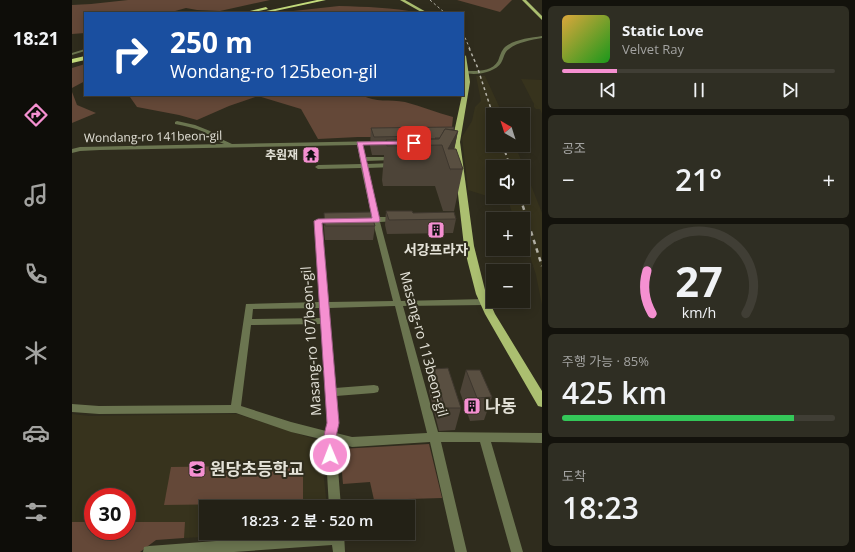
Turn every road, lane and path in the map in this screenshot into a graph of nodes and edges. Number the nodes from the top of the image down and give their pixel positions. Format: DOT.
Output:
graph roads {
  1 [pos="308,0"];
  2 [pos="324,0"];
  3 [pos="402,0"];
  4 [pos="524,0"];
  5 [pos="527,0"];
  6 [pos="249,12"];
  7 [pos="264,12"];
  8 [pos="424,12"];
  9 [pos="542,15"];
  10 [pos="542,19"];
  11 [pos="542,37"];
  12 [pos="84,50"];
  13 [pos="72,54"];
  14 [pos="84,54"];
  15 [pos="72,57"];
  16 [pos="84,58"];
  17 [pos="72,61"];
  18 [pos="464,61"];
  19 [pos="466,72"];
  20 [pos="465,84"];
  21 [pos="462,96"];
  22 [pos="177,123"];
  23 [pos="389,143"];
  24 [pos="359,144"];
  25 [pos="234,146"];
  26 [pos="72,151"];
  27 [pos="400,158"];
  28 [pos="363,162"];
  29 [pos="403,165"];
  30 [pos="318,167"];
  31 [pos="407,219"];
  32 [pos="354,220"];
  33 [pos="376,220"];
  34 [pos="340,221"];
  35 [pos="430,246"];
  36 [pos="469,246"];
  37 [pos="485,302"];
  38 [pos="399,304"];
  39 [pos="323,305"];
  40 [pos="324,321"];
  41 [pos="247,322"];
  42 [pos="374,388"];
  43 [pos="330,393"];
  44 [pos="542,402"];
  45 [pos="72,408"];
  46 [pos="236,409"];
  47 [pos="330,437"];
  48 [pos="434,437"];
  49 [pos="484,438"];
  50 [pos="542,438"];
  51 [pos="334,500"];
  52 [pos="282,540"];
  53 [pos="338,540"];
  54 [pos="149,552"];
  55 [pos="339,552"];
  56 [pos="460,552"];
  57 [pos="517,552"];
  1 -- 6 [label="highway"];
  2 -- 7 [label="highway"];
  3 -- 8 [label="main road"];
  4 -- 10 [label="main road"];
  5 -- 9 [label="main road"];
  11 -- 19 [label="street"];
  12 -- 13 [label="street"];
  14 -- 15 [label="highway"];
  16 -- 17 [label="highway"];
  18 -- 19 [label="main road"];
  19 -- 20 [label="main road"];
  21 -- 36 [label="main road"];
  22 -- 25 [label="street, Wondang-ro 141beon-gil"];
  23 -- 24 [label="street, Wondang-ro 141beon-gil"];
  24 -- 25 [label="street, Wondang-ro 141beon-gil"];
  24 -- 28 [label="street, Masang-ro 113beon-gil"];
  25 -- 26 [label="street, Wondang-ro 141beon-gil"];
  27 -- 28 [label="street"];
  28 -- 29 [label="street"];
  28 -- 30 [label="street"];
  28 -- 33 [label="street, Masang-ro 113beon-gil"];
  31 -- 33 [label="street"];
  32 -- 33 [label="street"];
  33 -- 38 [label="street, Masang-ro 113beon-gil"];
  34 -- 39 [label="street, Masang-ro 107beon-gil"];
  35 -- 36 [label="street"];
  36 -- 37 [label="main road"];
  37 -- 38 [label="street"];
  37 -- 44 [label="main road"];
  38 -- 39 [label="street"];
  38 -- 48 [label="street, Masang-ro 113beon-gil"];
  39 -- 40 [label="street, Masang-ro 107beon-gil"];
  39 -- 41 [label="street"];
  40 -- 41 [label="street"];
  40 -- 43 [label="street, Masang-ro 107beon-gil"];
  41 -- 46 [label="street"];
  42 -- 43 [label="street"];
  43 -- 47 [label="street, Masang-ro 107beon-gil"];
  45 -- 46 [label="street"];
  46 -- 47 [label="street"];
  47 -- 48 [label="street"];
  47 -- 51 [label="street, Masang-ro 107beon-gil"];
  48 -- 49 [label="street"];
  48 -- 56 [label="street, Masang-ro 113beon-gil"];
  49 -- 50 [label="street"];
  49 -- 57 [label="street"];
  52 -- 54 [label="street"];
  53 -- 55 [label="street"];
}
